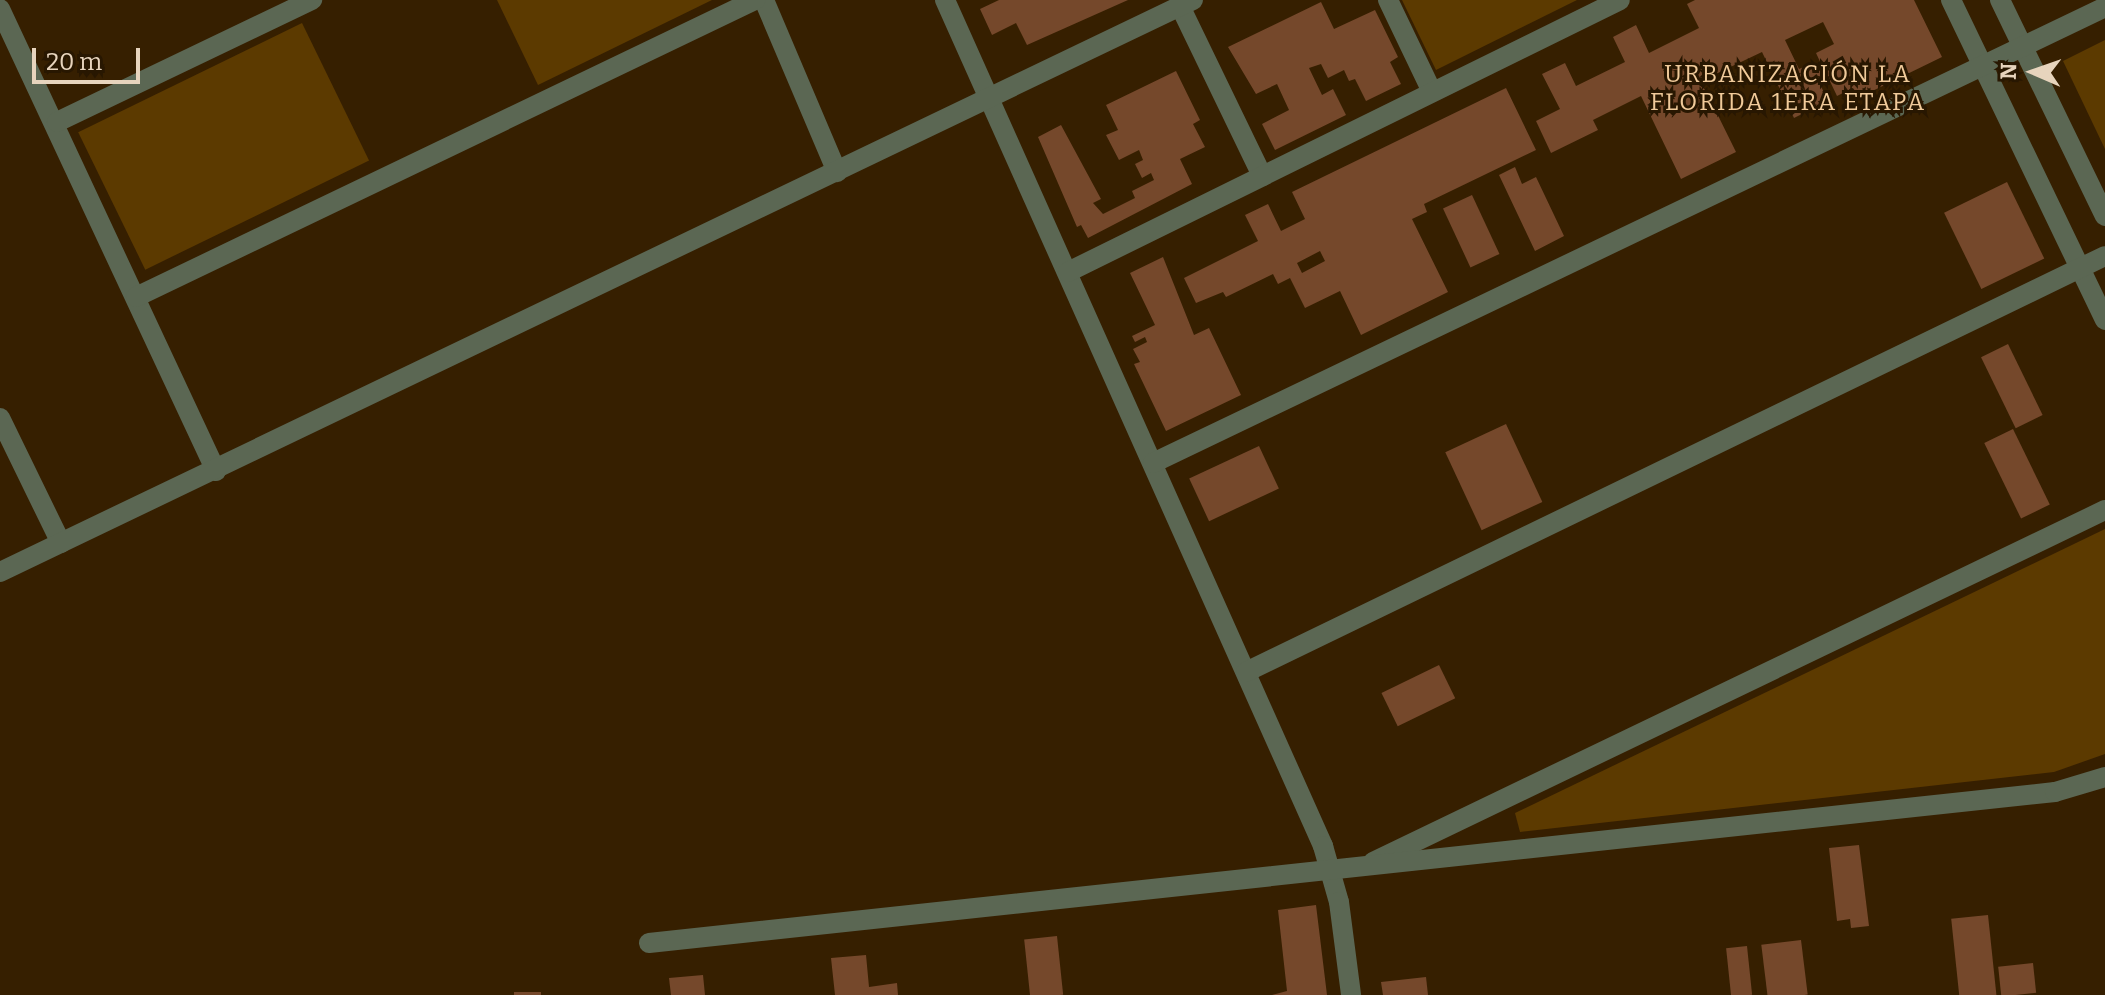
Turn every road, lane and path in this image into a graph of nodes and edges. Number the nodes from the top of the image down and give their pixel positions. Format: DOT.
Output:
graph roads {
  1 [pos="312,0"];
  2 [pos="755,0"];
  3 [pos="764,0"];
  4 [pos="945,0"];
  5 [pos="1388,0"];
  6 [pos="1620,0"];
  7 [pos="1951,0"];
  8 [pos="2000,0"];
  9 [pos="1186,3"];
  10 [pos="2105,7"];
  11 [pos="0,9"];
  12 [pos="2023,47"];
  13 [pos="1982,66"];
  14 [pos="1432,92"];
  15 [pos="989,98"];
  16 [pos="57,122"];
  17 [pos="837,172"];
  18 [pos="1262,176"];
  19 [pos="2105,216"];
  20 [pos="2105,256"];
  21 [pos="2080,268"];
  22 [pos="1068,272"];
  23 [pos="136,297"];
  24 [pos="2105,320"];
  25 [pos="0,418"];
  26 [pos="1153,463"];
  27 [pos="216,471"];
  28 [pos="2105,510"];
  29 [pos="61,543"];
  30 [pos="0,572"];
  31 [pos="1246,672"];
  32 [pos="2105,777"];
  33 [pos="1360,868"];
  34 [pos="1332,871"];
  35 [pos="649,943"];
  36 [pos="1351,995"];
  1 -- 16 [label="street"];
  2 -- 23 [label="street"];
  3 -- 17 [label="street"];
  4 -- 15 [label="street"];
  5 -- 14 [label="street"];
  6 -- 14 [label="street"];
  7 -- 13 [label="street"];
  8 -- 12 [label="street"];
  9 -- 15 [label="street"];
  9 -- 18 [label="street"];
  10 -- 12 [label="street"];
  11 -- 16 [label="street"];
  12 -- 13 [label="street"];
  12 -- 19 [label="street"];
  13 -- 21 [label="street"];
  13 -- 26 [label="street"];
  14 -- 18 [label="street"];
  15 -- 17 [label="street"];
  15 -- 22 [label="street"];
  16 -- 23 [label="street"];
  17 -- 27 [label="street"];
  18 -- 22 [label="street"];
  20 -- 21 [label="street"];
  21 -- 24 [label="street"];
  21 -- 31 [label="street"];
  22 -- 26 [label="street"];
  23 -- 27 [label="street"];
  25 -- 29 [label="street"];
  26 -- 31 [label="street"];
  27 -- 29 [label="street"];
  28 -- 33 [label="street"];
  29 -- 30 [label="street"];
  31 -- 34 [label="street"];
  32 -- 33 [label="street"];
  33 -- 34 [label="street"];
  34 -- 35 [label="street"];
  34 -- 36 [label="street"];
}
